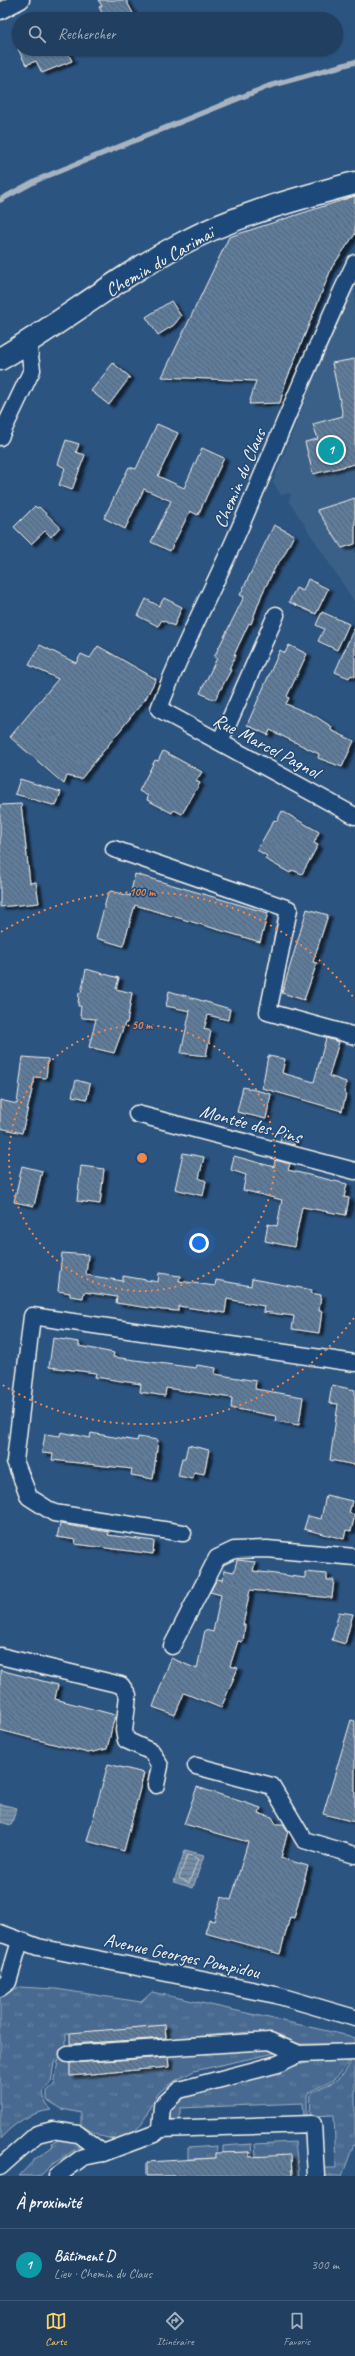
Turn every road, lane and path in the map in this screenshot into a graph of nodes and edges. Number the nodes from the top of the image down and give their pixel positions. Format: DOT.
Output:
graph roads {
  1 [pos="21,0"];
  2 [pos="0,11"];
  3 [pos="355,183"];
  4 [pos="355,263"];
  5 [pos="28,343"];
  6 [pos="0,359"];
  7 [pos="0,437"];
  8 [pos="276,615"];
  9 [pos="159,709"];
  10 [pos="220,742"];
  11 [pos="355,816"];
  12 [pos="114,849"];
  13 [pos="355,1036"];
  14 [pos="137,1114"];
  15 [pos="355,1171"];
  16 [pos="355,1363"];
  17 [pos="183,1533"];
  18 [pos="355,1557"];
  19 [pos="172,1646"];
  20 [pos="0,1656"];
  21 [pos="196,1766"];
  22 [pos="156,1785"];
  23 [pos="355,1855"];
  24 [pos="0,1933"];
  25 [pos="20,1941"];
  26 [pos="0,1988"];
  27 [pos="355,2018"];
  28 [pos="355,2052"];
  29 [pos="68,2054"];
  30 [pos="299,2054"];
  31 [pos="160,2129"];
  32 [pos="102,2153"];
  33 [pos="0,2166"];
  34 [pos="57,2176"];
  35 [pos="316,2176"];
  1 -- 2 [label="street"];
  3 -- 5 [label="main road, Chemin du Carimaï"];
  4 -- 9 [label="street, Chemin du Claus"];
  5 -- 6 [label="main road, Chemin du Carimaï"];
  5 -- 7 [label="street"];
  8 -- 10 [label="street"];
  9 -- 10 [label="street, Rue Marcel Pagnol"];
  10 -- 11 [label="street, Rue Marcel Pagnol"];
  12 -- 13 [label="street"];
  14 -- 15 [label="street, Montée des Pins"];
  16 -- 17 [label="street"];
  18 -- 19 [label="street"];
  20 -- 22 [label="street"];
  21 -- 23 [label="street"];
  24 -- 25 [label="street, Avenue Georges Pompidou"];
  25 -- 26 [label="street"];
  25 -- 27 [label="street, Avenue Georges Pompidou"];
  28 -- 30 [label="street"];
  29 -- 30 [label="street"];
  30 -- 31 [label="street"];
  31 -- 32 [label="street"];
  31 -- 35 [label="street"];
  32 -- 33 [label="street"];
  32 -- 34 [label="street"];
}
